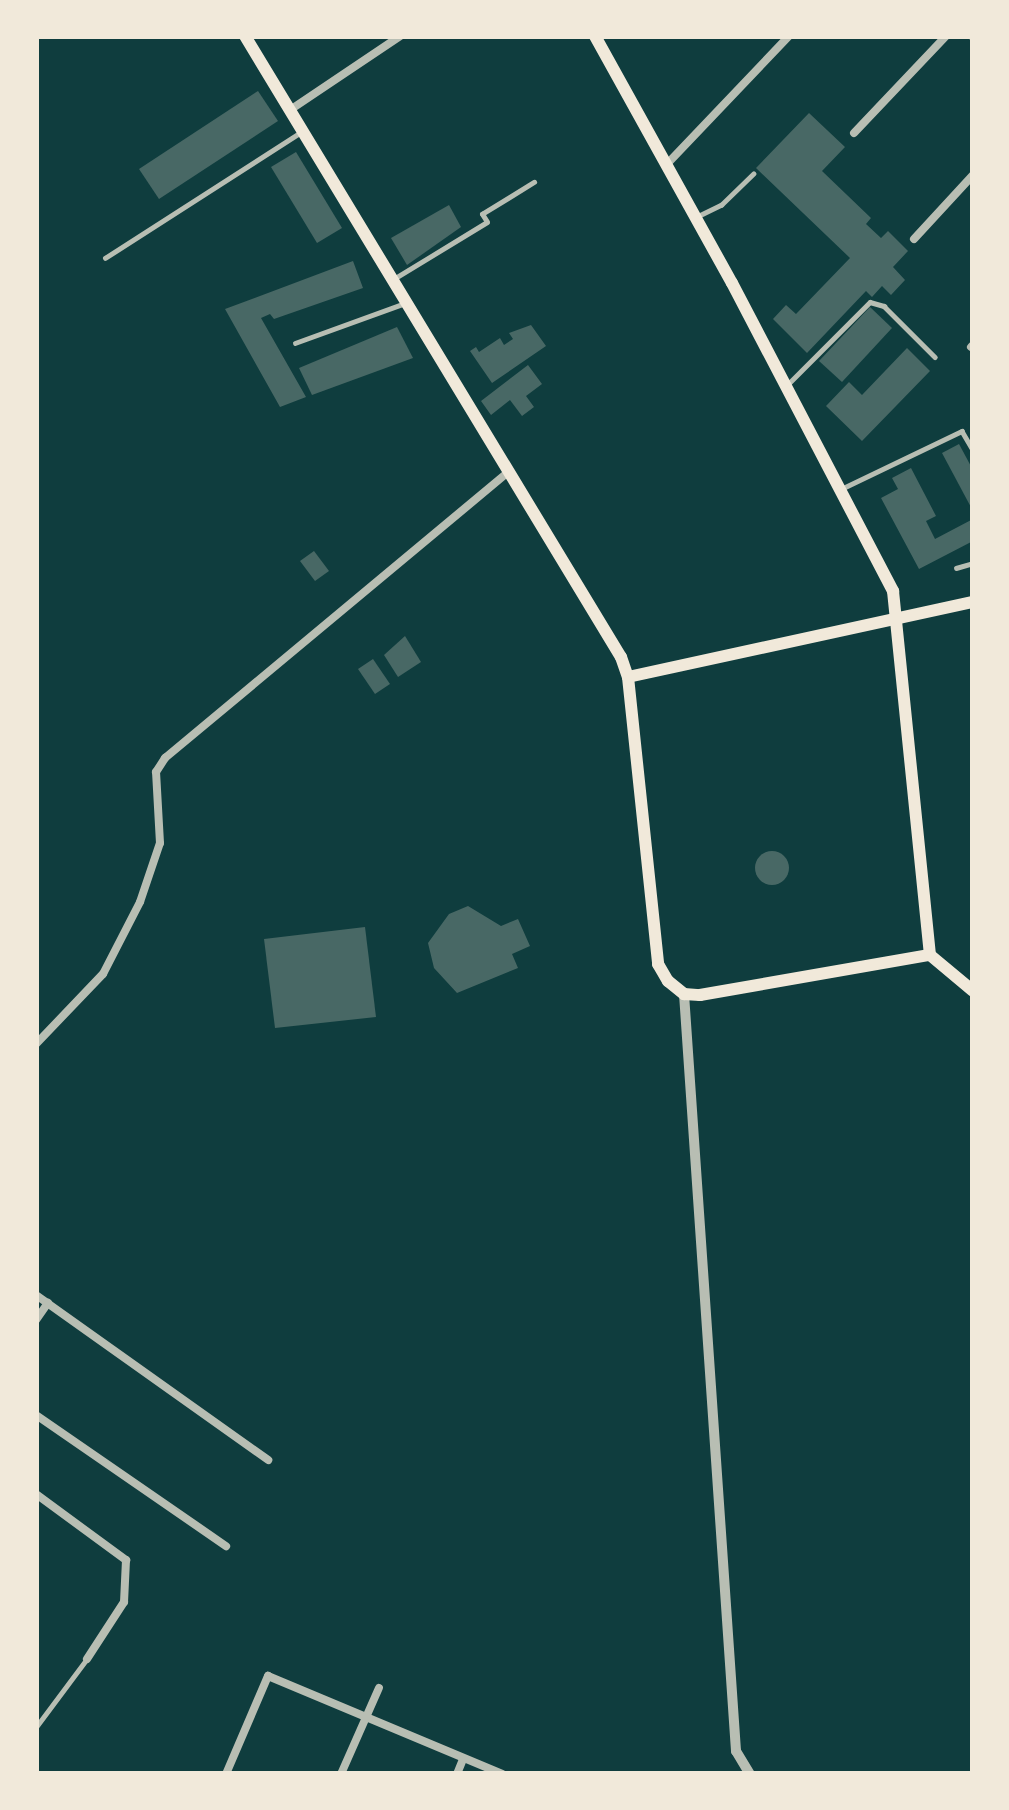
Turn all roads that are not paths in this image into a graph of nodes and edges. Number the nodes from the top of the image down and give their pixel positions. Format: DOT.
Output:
graph roads {
  1 [pos="245,36"];
  2 [pos="400,36"];
  3 [pos="595,36"];
  4 [pos="789,36"];
  5 [pos="946,36"];
  6 [pos="290,110"];
  7 [pos="303,131"];
  8 [pos="854,133"];
  9 [pos="667,164"];
  10 [pos="753,174"];
  11 [pos="973,175"];
  12 [pos="534,182"];
  13 [pos="696,217"];
  14 [pos="914,238"];
  15 [pos="105,258"];
  16 [pos="393,280"];
  17 [pos="406,303"];
  18 [pos="296,343"];
  19 [pos="935,357"];
  20 [pos="787,385"];
  21 [pos="973,450"];
  22 [pos="506,474"];
  23 [pos="841,489"];
  24 [pos="973,563"];
  25 [pos="956,568"];
  26 [pos="973,602"];
  27 [pos="898,617"];
  28 [pos="628,676"];
  29 [pos="930,955"];
  30 [pos="973,991"];
  31 [pos="684,994"];
  32 [pos="36,1044"];
  33 [pos="36,1295"];
  34 [pos="48,1304"];
  35 [pos="36,1320"];
  36 [pos="36,1415"];
  37 [pos="268,1460"];
  38 [pos="36,1494"];
  39 [pos="226,1546"];
  40 [pos="87,1659"];
  41 [pos="379,1688"];
  42 [pos="365,1718"];
  43 [pos="36,1727"];
  44 [pos="463,1759"];
  45 [pos="744,1772"];
  46 [pos="226,1774"];
  47 [pos="341,1774"];
  48 [pos="457,1774"];
  49 [pos="502,1774"];
  1 -- 6 [label="main road"];
  2 -- 6 [label="street"];
  3 -- 9 [label="main road"];
  4 -- 9 [label="street"];
  5 -- 8 [label="street"];
  6 -- 7 [label="main road"];
  7 -- 15 [label="lane"];
  7 -- 16 [label="main road"];
  9 -- 13 [label="main road"];
  10 -- 13 [label="lane"];
  11 -- 14 [label="street"];
  12 -- 16 [label="lane"];
  13 -- 20 [label="main road"];
  16 -- 17 [label="main road"];
  17 -- 18 [label="lane"];
  17 -- 22 [label="main road"];
  19 -- 20 [label="lane"];
  20 -- 23 [label="main road"];
  21 -- 23 [label="lane"];
  22 -- 28 [label="main road"];
  22 -- 32 [label="street"];
  23 -- 27 [label="main road"];
  24 -- 25 [label="lane"];
  26 -- 27 [label="main road"];
  27 -- 28 [label="main road"];
  27 -- 29 [label="main road"];
  28 -- 31 [label="main road"];
  29 -- 30 [label="main road"];
  29 -- 31 [label="main road"];
  31 -- 45 [label="street"];
  33 -- 34 [label="street"];
  34 -- 35 [label="street"];
  34 -- 37 [label="street"];
  36 -- 39 [label="street"];
  38 -- 40 [label="street"];
  40 -- 43 [label="lane"];
  41 -- 42 [label="street"];
  42 -- 44 [label="street"];
  42 -- 46 [label="street"];
  42 -- 47 [label="street"];
  44 -- 48 [label="street"];
  44 -- 49 [label="street"];
}
